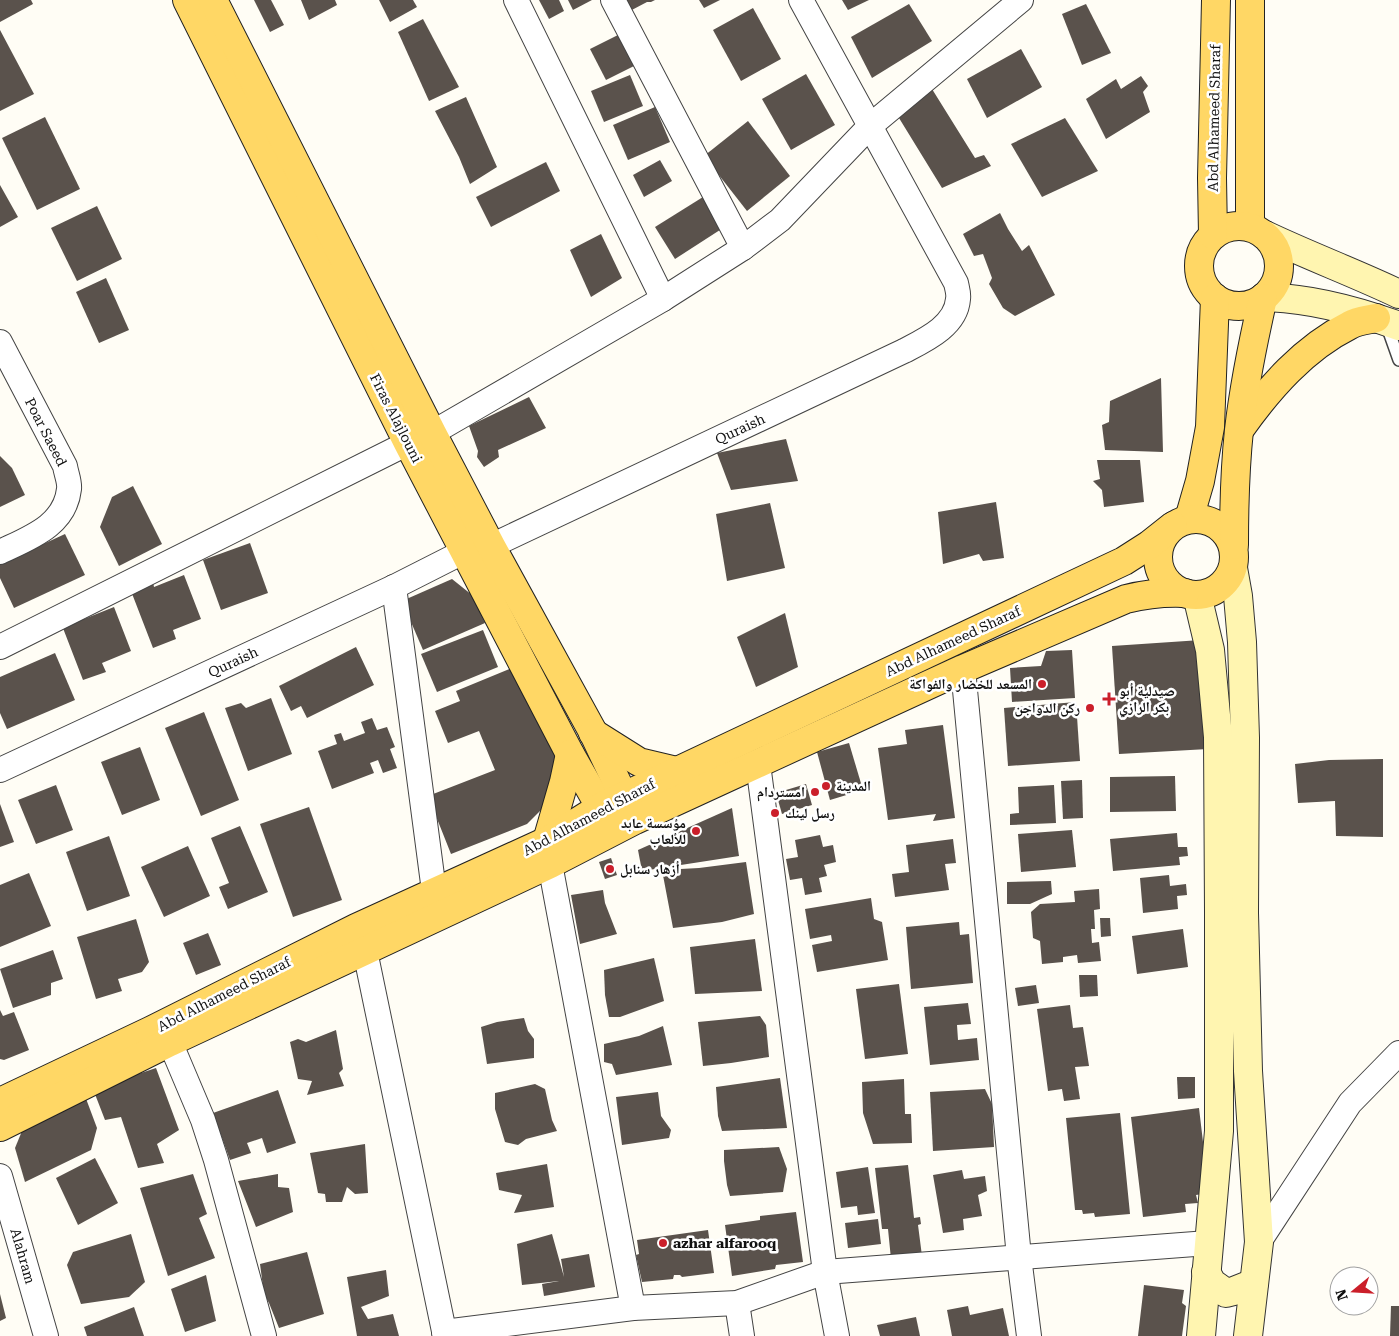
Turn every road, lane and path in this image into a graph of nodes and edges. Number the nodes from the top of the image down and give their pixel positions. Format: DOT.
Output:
graph roads {
  1 [pos="187,0"];
  2 [pos="213,0"];
  3 [pos="516,0"];
  4 [pos="613,0"];
  5 [pos="801,0"];
  6 [pos="1021,0"];
  7 [pos="1216,0"];
  8 [pos="1250,0"];
  9 [pos="870,126"];
  10 [pos="1250,177"];
  11 [pos="1212,178"];
  12 [pos="1258,231"];
  13 [pos="1213,235"];
  14 [pos="743,248"];
  15 [pos="1399,294"];
  16 [pos="1215,298"];
  17 [pos="1264,298"];
  18 [pos="663,299"];
  19 [pos="1387,322"];
  20 [pos="0,342"];
  21 [pos="1399,360"];
  22 [pos="1239,430"];
  23 [pos="420,438"];
  24 [pos="1181,523"];
  25 [pos="491,546"];
  26 [pos="0,552"];
  27 [pos="465,552"];
  28 [pos="1233,557"];
  29 [pos="394,587"];
  30 [pos="1191,594"];
  31 [pos="0,647"];
  32 [pos="963,669"];
  33 [pos="593,732"];
  34 [pos="570,754"];
  35 [pos="758,764"];
  36 [pos="0,770"];
  37 [pos="677,771"];
  38 [pos="619,814"];
  39 [pos="548,852"];
  40 [pos="434,892"];
  41 [pos="360,939"];
  42 [pos="170,1042"];
  43 [pos="1399,1053"];
  44 [pos="0,1102"];
  45 [pos="0,1127"];
  46 [pos="0,1176"];
  47 [pos="1212,1205"];
  48 [pos="1256,1206"];
  49 [pos="1259,1242"];
  50 [pos="1208,1243"];
  51 [pos="1019,1257"];
  52 [pos="825,1272"];
  53 [pos="1206,1272"];
  54 [pos="1254,1283"];
  55 [pos="737,1303"];
  56 [pos="633,1308"];
  57 [pos="525,1329"];
  58 [pos="444,1334"];
  59 [pos="46,1336"];
  60 [pos="264,1336"];
  61 [pos="742,1336"];
  62 [pos="838,1336"];
  63 [pos="1029,1336"];
  64 [pos="1202,1336"];
  65 [pos="1248,1336"];
  1 -- 23 [label="main road, Firas Alajlouni"];
  2 -- 23 [label="main road, Firas Alajlouni"];
  3 -- 18 [label="street"];
  4 -- 14 [label="street"];
  5 -- 9 [label="street"];
  6 -- 9 [label="street"];
  7 -- 11 [label="main road, Abd Alhameed Sharaf"];
  8 -- 10 [label="main road"];
  9 -- 14 [label="street"];
  9 -- 25 [label="street, Quraish"];
  10 -- 11 [label="main road"];
  10 -- 12 [label="main road"];
  11 -- 13 [label="main road, Abd Alhameed Sharaf"];
  12 -- 13 [label="main road"];
  12 -- 15 [label="street"];
  12 -- 17 [label="main road"];
  13 -- 16 [label="main road"];
  14 -- 18 [label="street"];
  16 -- 17 [label="main road"];
  16 -- 24 [label="main road"];
  17 -- 19 [label="street"];
  17 -- 22 [label="main road"];
  18 -- 23 [label="street"];
  19 -- 21 [label="lane"];
  19 -- 22 [label="main road"];
  20 -- 26 [label="street, Poar Saeed"];
  22 -- 28 [label="main road"];
  23 -- 25 [label="main road, Firas Alajlouni"];
  23 -- 27 [label="main road, Firas Alajlouni"];
  23 -- 31 [label="street"];
  24 -- 28 [label="main road"];
  24 -- 30 [label="main road"];
  24 -- 37 [label="main road, Abd Alhameed Sharaf"];
  25 -- 33 [label="main road, Firas Alajlouni"];
  27 -- 29 [label="street, Quraish"];
  27 -- 34 [label="main road, Firas Alajlouni"];
  28 -- 30 [label="main road"];
  28 -- 48 [label="street"];
  29 -- 36 [label="street, Quraish"];
  29 -- 40 [label="street"];
  30 -- 32 [label="main road, Abd Alhameed Sharaf"];
  30 -- 47 [label="street"];
  32 -- 35 [label="main road, Abd Alhameed Sharaf"];
  32 -- 51 [label="street"];
  33 -- 37 [label="main road"];
  33 -- 38 [label="main road, Firas Alajlouni"];
  34 -- 38 [label="main road, Firas Alajlouni"];
  34 -- 39 [label="main road"];
  35 -- 38 [label="main road, Abd Alhameed Sharaf"];
  35 -- 52 [label="street"];
  37 -- 38 [label="main road, Abd Alhameed Sharaf"];
  38 -- 39 [label="main road, Abd Alhameed Sharaf"];
  39 -- 40 [label="main road, Abd Alhameed Sharaf"];
  39 -- 41 [label="main road, Abd Alhameed Sharaf"];
  39 -- 56 [label="street"];
  40 -- 41 [label="main road, Abd Alhameed Sharaf"];
  41 -- 42 [label="main road, Abd Alhameed Sharaf"];
  41 -- 44 [label="main road, Abd Alhameed Sharaf"];
  41 -- 58 [label="street"];
  42 -- 45 [label="main road, Abd Alhameed Sharaf"];
  42 -- 60 [label="street"];
  43 -- 49 [label="street"];
  46 -- 59 [label="street, Alahram"];
  47 -- 48 [label="street"];
  47 -- 50 [label="street"];
  48 -- 49 [label="street"];
  49 -- 54 [label="street"];
  50 -- 51 [label="street"];
  50 -- 53 [label="street"];
  51 -- 52 [label="street"];
  51 -- 63 [label="street"];
  52 -- 55 [label="street"];
  52 -- 62 [label="street"];
  53 -- 54 [label="street"];
  53 -- 64 [label="street"];
  54 -- 65 [label="street"];
  55 -- 56 [label="street"];
  55 -- 61 [label="street"];
  56 -- 57 [label="street"];
  57 -- 58 [label="street"];
}
